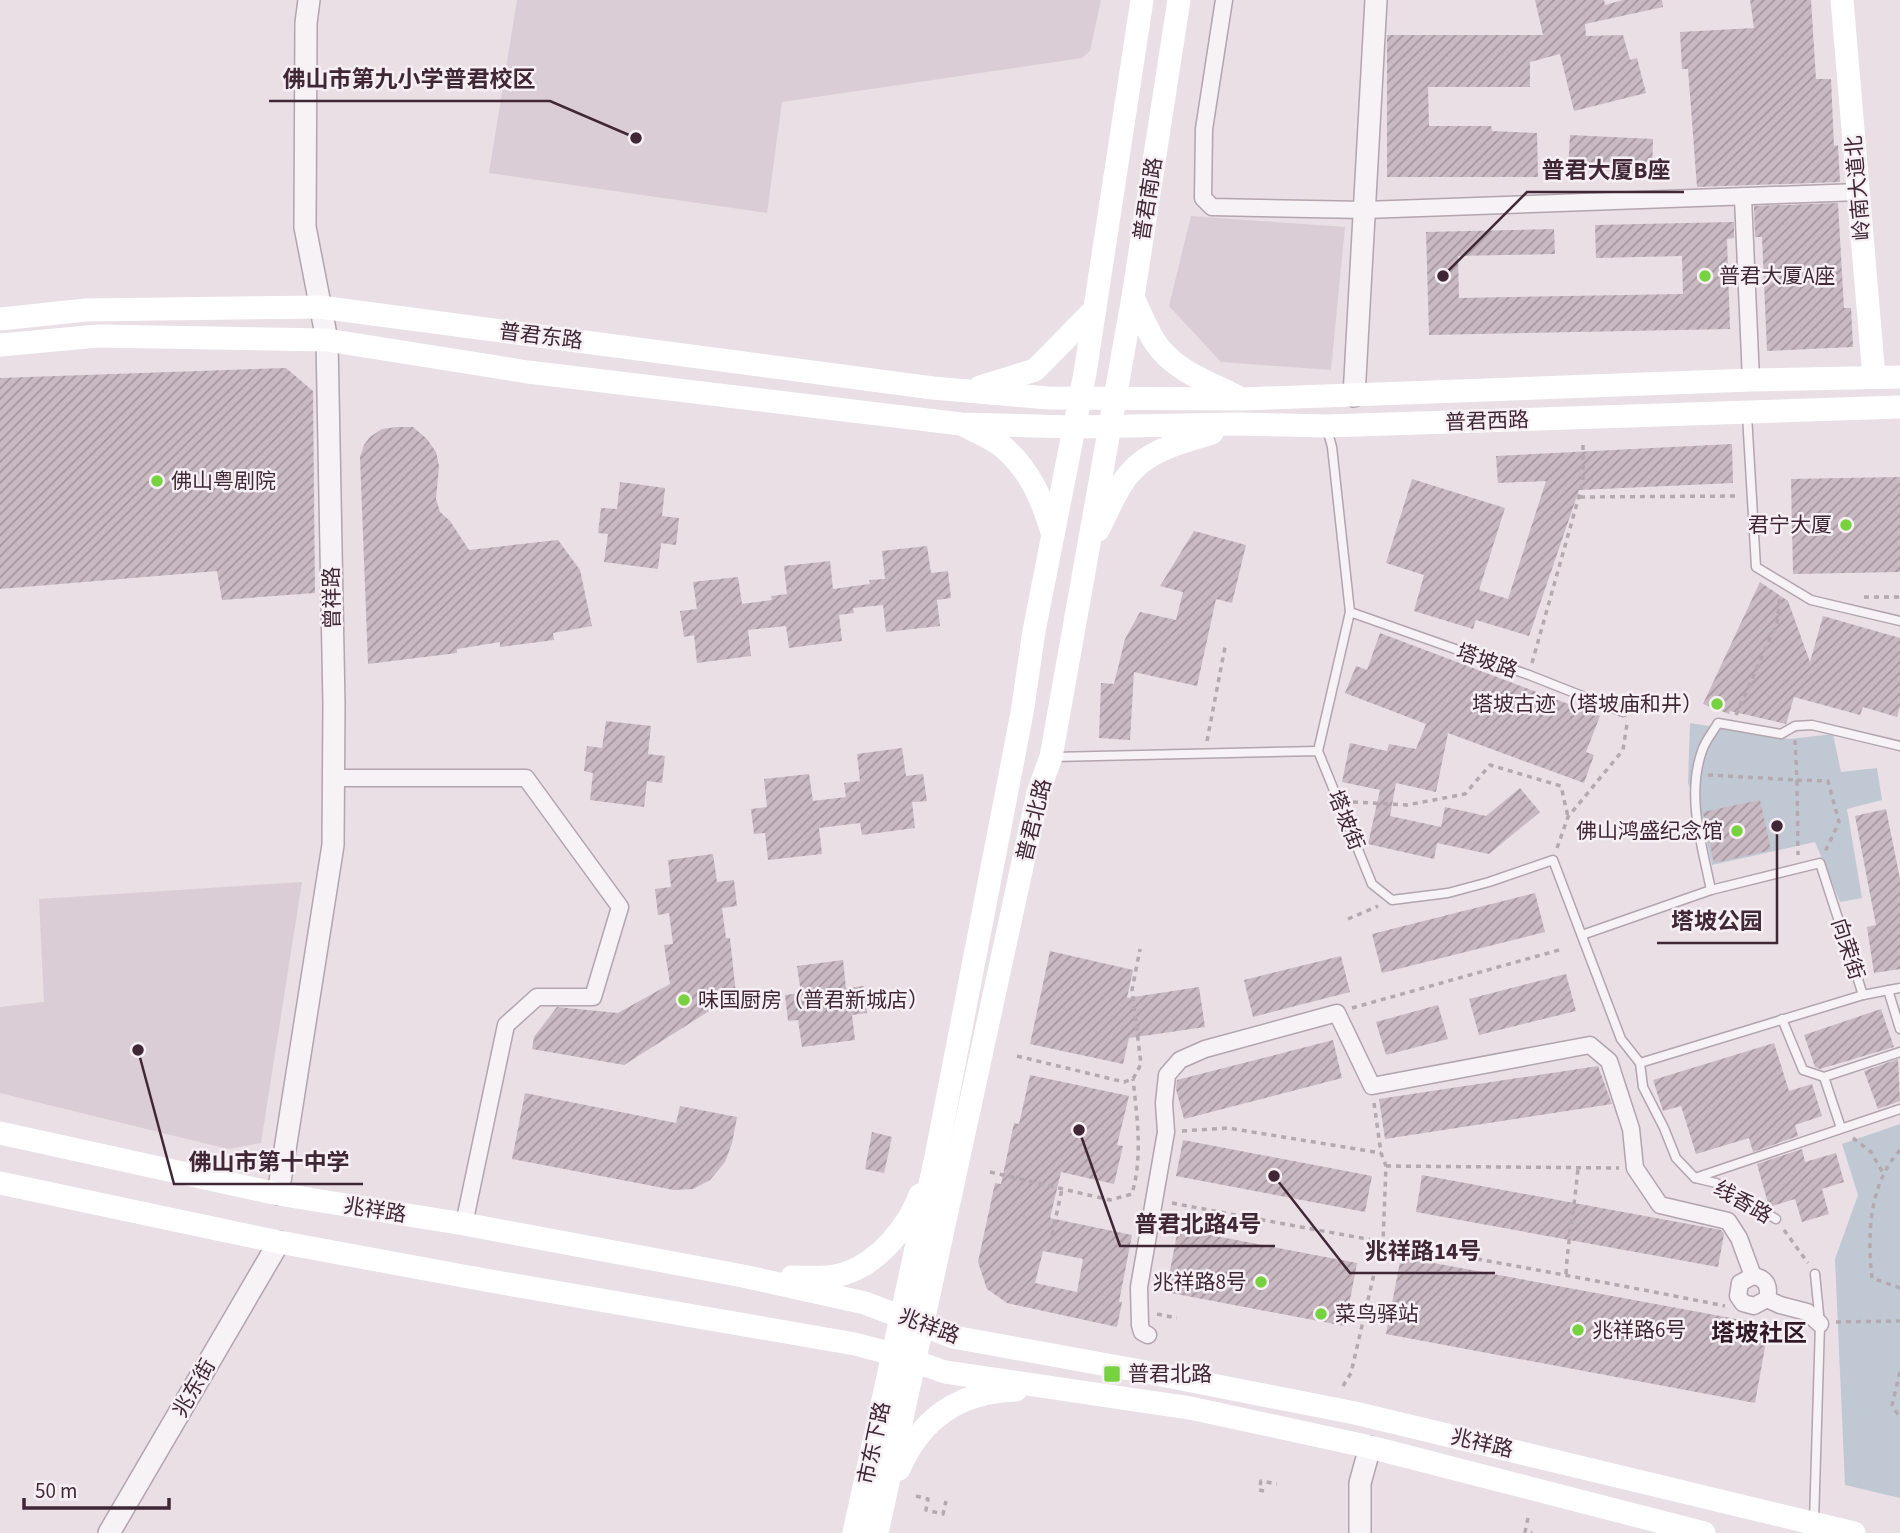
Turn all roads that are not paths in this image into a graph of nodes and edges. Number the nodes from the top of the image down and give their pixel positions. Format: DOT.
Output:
graph roads {
  1 [pos="309,0"];
  2 [pos="1142,0"];
  3 [pos="1179,0"];
  4 [pos="1224,0"];
  5 [pos="1376,0"];
  6 [pos="1842,0"];
  7 [pos="1859,192"];
  8 [pos="1743,198"];
  9 [pos="1365,210"];
  10 [pos="1133,297"];
  11 [pos="320,307"];
  12 [pos="1095,309"];
  13 [pos="0,319"];
  14 [pos="327,340"];
  15 [pos="0,345"];
  16 [pos="1874,377"];
  17 [pos="1900,377"];
  18 [pos="1751,380"];
  19 [pos="968,391"];
  20 [pos="1354,396"];
  21 [pos="1080,398"];
  22 [pos="1115,398"];
  23 [pos="1242,399"];
  24 [pos="1900,407"];
  25 [pos="1747,412"];
  26 [pos="961,424"];
  27 [pos="1237,424"];
  28 [pos="1327,426"];
  29 [pos="1075,427"];
  30 [pos="1110,427"];
  31 [pos="1053,534"];
  32 [pos="1086,551"];
  33 [pos="1350,612"];
  34 [pos="1900,621"];
  35 [pos="1623,712"];
  36 [pos="1900,746"];
  37 [pos="1318,751"];
  38 [pos="1051,757"];
  39 [pos="334,778"];
  40 [pos="1711,890"];
  41 [pos="1583,935"];
  42 [pos="1900,988"];
  43 [pos="1888,990"];
  44 [pos="1863,995"];
  45 [pos="1783,1019"];
  46 [pos="1900,1028"];
  47 [pos="1900,1052"];
  48 [pos="1640,1063"];
  49 [pos="1824,1077"];
  50 [pos="1900,1110"];
  51 [pos="1841,1128"];
  52 [pos="0,1133"];
  53 [pos="936,1157"];
  54 [pos="1695,1178"];
  55 [pos="0,1183"];
  56 [pos="278,1194"];
  57 [pos="1776,1219"];
  58 [pos="464,1224"];
  59 [pos="279,1242"];
  60 [pos="1815,1274"];
  61 [pos="743,1276"];
  62 [pos="1753,1276"];
  63 [pos="1767,1299"];
  64 [pos="912,1320"];
  65 [pos="1820,1324"];
  66 [pos="1148,1335"];
  67 [pos="904,1358"];
  68 [pos="1061,1389"];
  69 [pos="1370,1447"];
  70 [pos="884,1503"];
  71 [pos="1814,1522"];
  72 [pos="109,1533"];
  73 [pos="854,1533"];
  74 [pos="877,1533"];
  75 [pos="1360,1533"];
  76 [pos="1704,1533"];
  77 [pos="1854,1533"];
  1 -- 11 [label="street, 曾祥路"];
  2 -- 12 [label="main road, 普君南路"];
  3 -- 10 [label="main road, 普君南路"];
  4 -- 9 [label="street"];
  5 -- 9 [label="street"];
  6 -- 7 [label="main road, 岭南大道北"];
  7 -- 8 [label="street"];
  7 -- 16 [label="main road, 岭南大道北"];
  8 -- 9 [label="street"];
  8 -- 18 [label="street"];
  9 -- 20 [label="street"];
  10 -- 22 [label="main road, 普君南路"];
  10 -- 23 [label="main road"];
  11 -- 13 [label="main road, 普君东路"];
  11 -- 14 [label="street, 曾祥路"];
  11 -- 19 [label="main road, 普君东路"];
  12 -- 19 [label="main road"];
  12 -- 21 [label="main road, 普君南路"];
  14 -- 15 [label="main road, 普君东路"];
  14 -- 26 [label="main road, 普君东路"];
  14 -- 39 [label="street, 曾祥路"];
  16 -- 17 [label="main road, 普君西路"];
  16 -- 18 [label="main road, 普君西路"];
  18 -- 20 [label="main road, 普君西路"];
  19 -- 21 [label="main road, 普君东路"];
  20 -- 23 [label="main road, 普君西路"];
  21 -- 22 [label="main road, 普君西路"];
  21 -- 29 [label="main road, 普君北路"];
  22 -- 23 [label="main road, 普君西路"];
  22 -- 30 [label="main road, 普君北路"];
  24 -- 25 [label="main road, 普君西路"];
  25 -- 28 [label="main road, 普君西路"];
  25 -- 34 [label="lane"];
  26 -- 29 [label="main road, 普君东路"];
  26 -- 31 [label="main road"];
  27 -- 28 [label="main road, 普君西路"];
  27 -- 30 [label="main road, 普君西路"];
  27 -- 32 [label="main road"];
  28 -- 33 [label="lane"];
  29 -- 30 [label="main road, 普君西路"];
  29 -- 31 [label="main road, 普君北路"];
  30 -- 32 [label="main road, 普君北路"];
  31 -- 53 [label="main road, 普君北路"];
  32 -- 38 [label="main road, 普君北路"];
  33 -- 35 [label="lane, 塔坡路"];
  33 -- 37 [label="lane"];
  36 -- 40 [label="lane"];
  37 -- 38 [label="lane"];
  37 -- 41 [label="lane, 塔坡街"];
  38 -- 64 [label="main road, 普君北路"];
  39 -- 56 [label="street, 曾祥路"];
  39 -- 58 [label="street"];
  40 -- 41 [label="lane"];
  40 -- 44 [label="lane, 向荣街"];
  41 -- 48 [label="lane"];
  42 -- 43 [label="lane"];
  43 -- 44 [label="lane"];
  43 -- 46 [label="lane"];
  44 -- 45 [label="lane, 向荣街"];
  45 -- 48 [label="lane, 向荣街"];
  45 -- 49 [label="lane"];
  47 -- 49 [label="lane"];
  48 -- 54 [label="lane, 线香路"];
  49 -- 51 [label="lane"];
  50 -- 51 [label="lane"];
  51 -- 54 [label="lane"];
  52 -- 56 [label="main road, 兆祥路"];
  53 -- 61 [label="main road"];
  53 -- 64 [label="main road, 普君北路"];
  54 -- 57 [label="lane, 线香路"];
  55 -- 59 [label="main road, 兆祥路"];
  56 -- 58 [label="main road, 兆祥路"];
  58 -- 61 [label="main road, 兆祥路"];
  59 -- 67 [label="main road, 兆祥路"];
  59 -- 72 [label="street, 兆东街"];
  60 -- 65 [label="lane"];
  61 -- 64 [label="main road, 兆祥路"];
  62 -- 63 [label="street"];
  62 -- 63 [label="street"];
  62 -- 66 [label="street"];
  63 -- 65 [label="street"];
  64 -- 67 [label="main road, 普君北路"];
  64 -- 71 [label="main road, 兆祥路"];
  65 -- 71 [label="lane"];
  67 -- 68 [label="main road, 兆祥路"];
  67 -- 70 [label="main road, 市东下路"];
  67 -- 73 [label="main road, 市东下路"];
  68 -- 69 [label="main road, 兆祥路"];
  68 -- 70 [label="main road"];
  69 -- 75 [label="street"];
  69 -- 76 [label="main road, 兆祥路"];
  70 -- 74 [label="main road, 市东下路"];
  71 -- 77 [label="main road, 兆祥路"];
}
